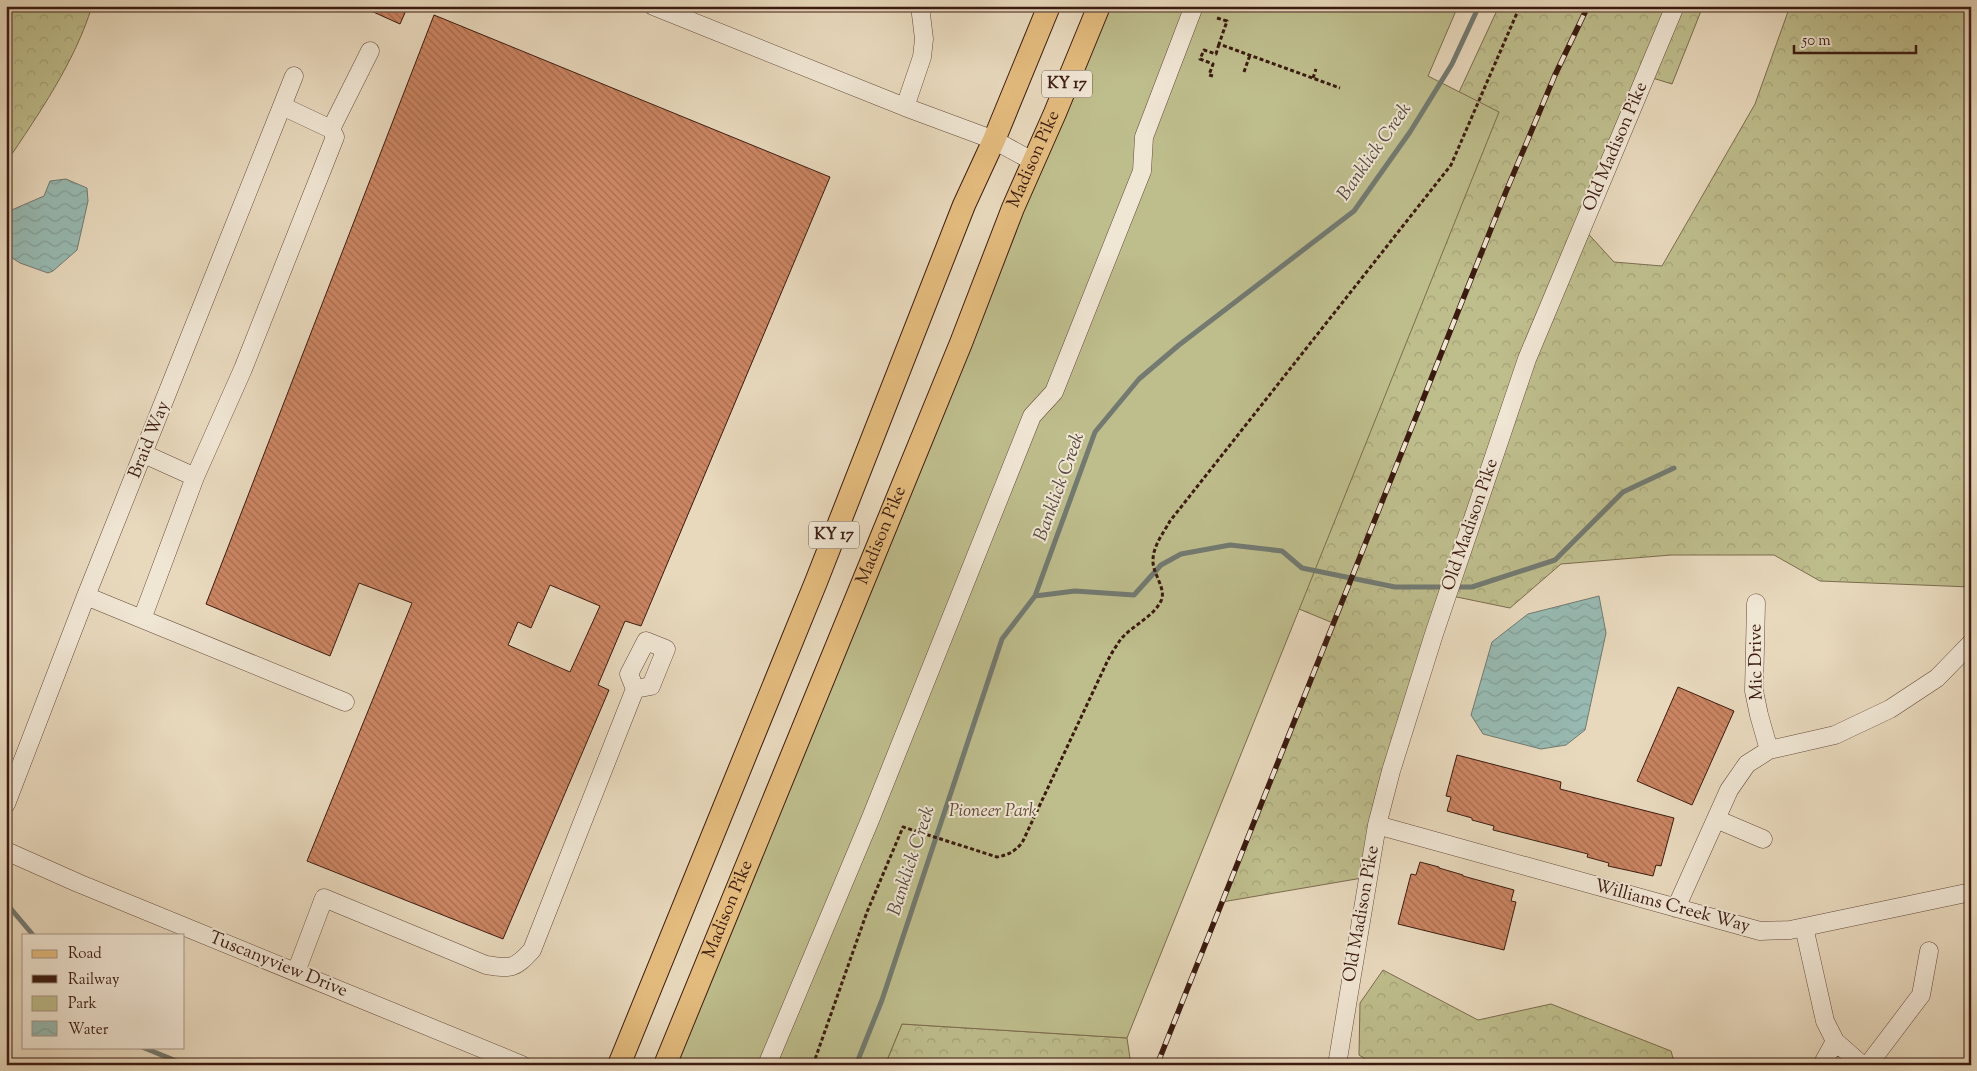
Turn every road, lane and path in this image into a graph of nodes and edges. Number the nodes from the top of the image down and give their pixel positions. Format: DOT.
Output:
graph roads {
  1 [pos="653,6"];
  2 [pos="920,6"];
  3 [pos="1049,6"];
  4 [pos="1099,6"];
  5 [pos="1194,6"];
  6 [pos="1520,6"];
  7 [pos="1676,6"];
  8 [pos="1217,18"];
  9 [pos="1219,44"];
  10 [pos="370,51"];
  11 [pos="1250,55"];
  12 [pos="1316,69"];
  13 [pos="1244,72"];
  14 [pos="294,76"];
  15 [pos="1213,76"];
  16 [pos="1313,78"];
  17 [pos="1340,88"];
  18 [pos="282,106"];
  19 [pos="905,107"];
  20 [pos="331,129"];
  21 [pos="994,140"];
  22 [pos="1034,162"];
  23 [pos="144,454"];
  24 [pos="195,477"];
  25 [pos="86,596"];
  26 [pos="1756,603"];
  27 [pos="142,619"];
  28 [pos="1971,643"];
  29 [pos="635,689"];
  30 [pos="345,702"];
  31 [pos="1769,750"];
  32 [pos="6,804"];
  33 [pos="1716,819"];
  34 [pos="1377,825"];
  35 [pos="1763,839"];
  36 [pos="6,851"];
  37 [pos="1971,892"];
  38 [pos="1676,908"];
  39 [pos="1804,927"];
  40 [pos="1929,951"];
  41 [pos="296,972"];
  42 [pos="1835,1041"];
  43 [pos="522,1065"];
  44 [pos="619,1065"];
  45 [pos="665,1065"];
  46 [pos="767,1065"];
  47 [pos="813,1065"];
  48 [pos="1337,1065"];
  49 [pos="1822,1065"];
  50 [pos="1862,1065"];
  51 [pos="1868,1065"];
  1 -- 19 [label="street"];
  2 -- 19 [label="street"];
  3 -- 21 [label="main road, KY 17"];
  4 -- 22 [label="main road, Madison Pike / KY 17"];
  5 -- 46 [label="street"];
  6 -- 47 [label="path"];
  7 -- 34 [label="street, Old Madison Pike"];
  8 -- 9 [label="path"];
  9 -- 11 [label="path"];
  9 -- 15 [label="path"];
  10 -- 20 [label="street"];
  11 -- 13 [label="path"];
  11 -- 16 [label="path"];
  12 -- 16 [label="path"];
  14 -- 18 [label="street, Braid Way"];
  16 -- 17 [label="path"];
  18 -- 20 [label="street"];
  18 -- 23 [label="street, Braid Way"];
  19 -- 21 [label="street"];
  20 -- 24 [label="street"];
  21 -- 22 [label="street"];
  21 -- 44 [label="main road, KY 17"];
  22 -- 45 [label="main road, Madison Pike / KY 17"];
  23 -- 24 [label="street"];
  23 -- 25 [label="street, Braid Way"];
  24 -- 27 [label="street"];
  25 -- 27 [label="street"];
  25 -- 32 [label="street, Braid Way"];
  26 -- 31 [label="street, Mic Drive"];
  27 -- 30 [label="street"];
  28 -- 31 [label="street"];
  29 -- 41 [label="street"];
  31 -- 33 [label="street"];
  33 -- 35 [label="street"];
  33 -- 38 [label="street"];
  34 -- 38 [label="street, Williams Creek Way"];
  34 -- 48 [label="street, Old Madison Pike"];
  36 -- 41 [label="street, Tuscanyview Drive"];
  37 -- 39 [label="street, Williams Creek Way"];
  38 -- 39 [label="street, Williams Creek Way"];
  39 -- 42 [label="street"];
  40 -- 51 [label="street"];
  41 -- 43 [label="street, Tuscanyview Drive"];
  42 -- 49 [label="street"];
  42 -- 50 [label="street"];
}
